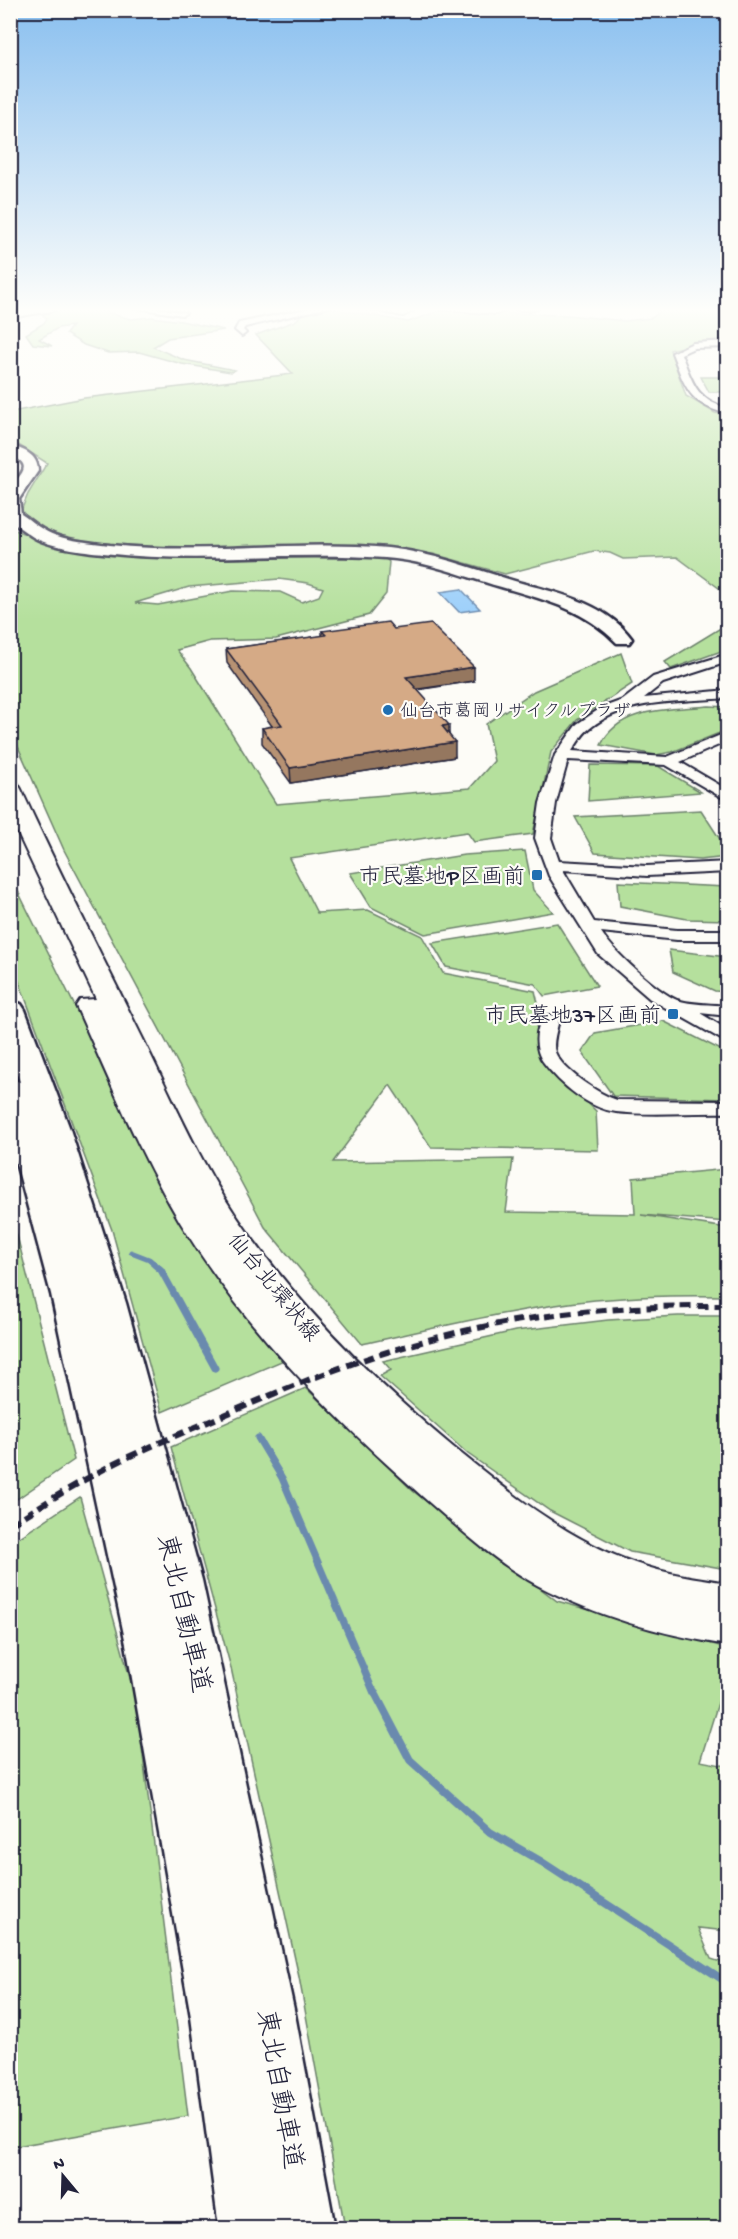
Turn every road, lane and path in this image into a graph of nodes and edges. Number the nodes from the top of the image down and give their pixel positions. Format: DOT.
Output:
graph roads {
  1 [pos="10,450"];
  2 [pos="622,639"];
  3 [pos="728,658"];
  4 [pos="728,694"];
  5 [pos="628,703"];
  6 [pos="728,736"];
  7 [pos="562,755"];
  8 [pos="669,761"];
  9 [pos="10,789"];
  10 [pos="728,797"];
  11 [pos="10,832"];
  12 [pos="553,866"];
  13 [pos="728,867"];
  14 [pos="588,926"];
  15 [pos="728,935"];
  16 [pos="674,1005"];
  17 [pos="10,1010"];
  18 [pos="728,1011"];
  19 [pos="550,1020"];
  20 [pos="728,1038"];
  21 [pos="10,1089"];
  22 [pos="728,1107"];
  23 [pos="728,1599"];
  24 [pos="728,1628"];
  25 [pos="243,2015"];
  26 [pos="249,2229"];
  27 [pos="305,2229"];
  1 -- 2 [label="street"];
  3 -- 5 [label="street"];
  4 -- 5 [label="street"];
  5 -- 7 [label="street"];
  6 -- 8 [label="street"];
  7 -- 8 [label="street"];
  7 -- 12 [label="street"];
  8 -- 10 [label="street"];
  9 -- 23 [label="main road, 仙台北環状線"];
  11 -- 24 [label="main road, 仙台北環状線"];
  12 -- 13 [label="street"];
  12 -- 14 [label="street"];
  14 -- 15 [label="street"];
  14 -- 16 [label="street"];
  16 -- 18 [label="street"];
  16 -- 20 [label="street"];
  17 -- 25 [label="highway, 東北自動車道"];
  19 -- 22 [label="street"];
  21 -- 25 [label="highway, 東北自動車道"];
  25 -- 26 [label="highway, 東北自動車道"];
  25 -- 27 [label="highway, 東北自動車道"];
}
